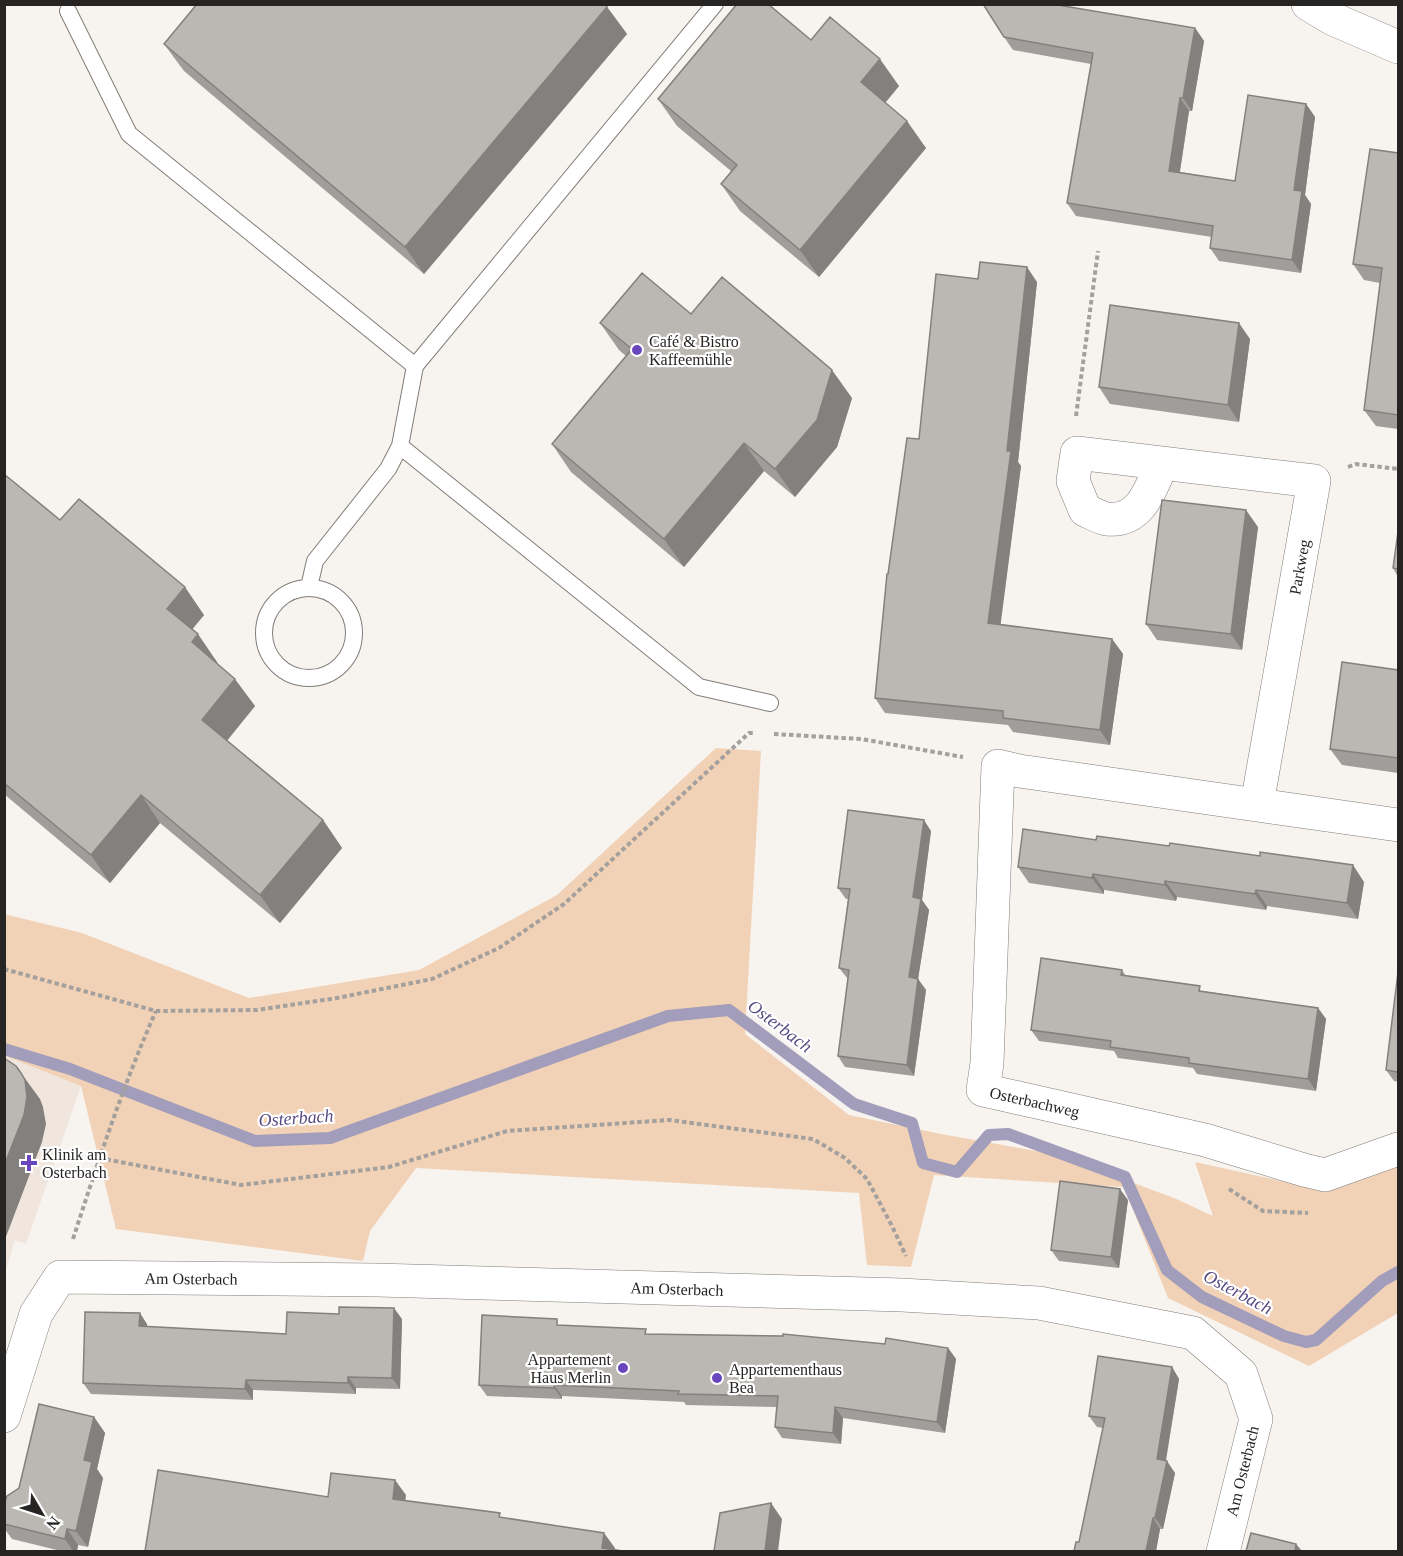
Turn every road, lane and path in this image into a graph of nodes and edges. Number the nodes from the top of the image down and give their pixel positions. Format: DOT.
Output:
graph roads {
  1 [pos="715,4"];
  2 [pos="1308,4"];
  3 [pos="68,10"];
  4 [pos="1398,48"];
  5 [pos="1098,250"];
  6 [pos="415,366"];
  7 [pos="400,446"];
  8 [pos="1077,453"];
  9 [pos="1162,463"];
  10 [pos="1398,469"];
  11 [pos="1314,481"];
  12 [pos="309,587"];
  13 [pos="770,703"];
  14 [pos="760,733"];
  15 [pos="772,734"];
  16 [pos="998,766"];
  17 [pos="1257,804"];
  18 [pos="1398,825"];
  19 [pos="4,969"];
  20 [pos="156,1011"];
  21 [pos="1398,1149"];
  22 [pos="99,1158"];
  23 [pos="60,1277"];
  24 [pos="902,1295"];
  25 [pos="4,1416"];
  26 [pos="1223,1551"];
  1 -- 6 [label="lane"];
  2 -- 4 [label="street"];
  3 -- 6 [label="lane"];
  5 -- 8 [label="path"];
  6 -- 7 [label="lane"];
  7 -- 12 [label="lane"];
  7 -- 13 [label="lane"];
  8 -- 9 [label="street"];
  8 -- 9 [label="street"];
  9 -- 11 [label="street"];
  10 -- 11 [label="path"];
  11 -- 17 [label="street, Parkweg"];
  12 -- 12 [label="lane"];
  14 -- 20 [label="path"];
  15 -- 16 [label="path"];
  16 -- 17 [label="street"];
  16 -- 21 [label="street, Osterbachweg"];
  17 -- 18 [label="street"];
  19 -- 20 [label="path"];
  20 -- 22 [label="path"];
  22 -- 23 [label="path"];
  22 -- 24 [label="path"];
  23 -- 24 [label="street, Am Osterbach"];
  23 -- 25 [label="street"];
  24 -- 26 [label="street, Am Osterbach"];
}
